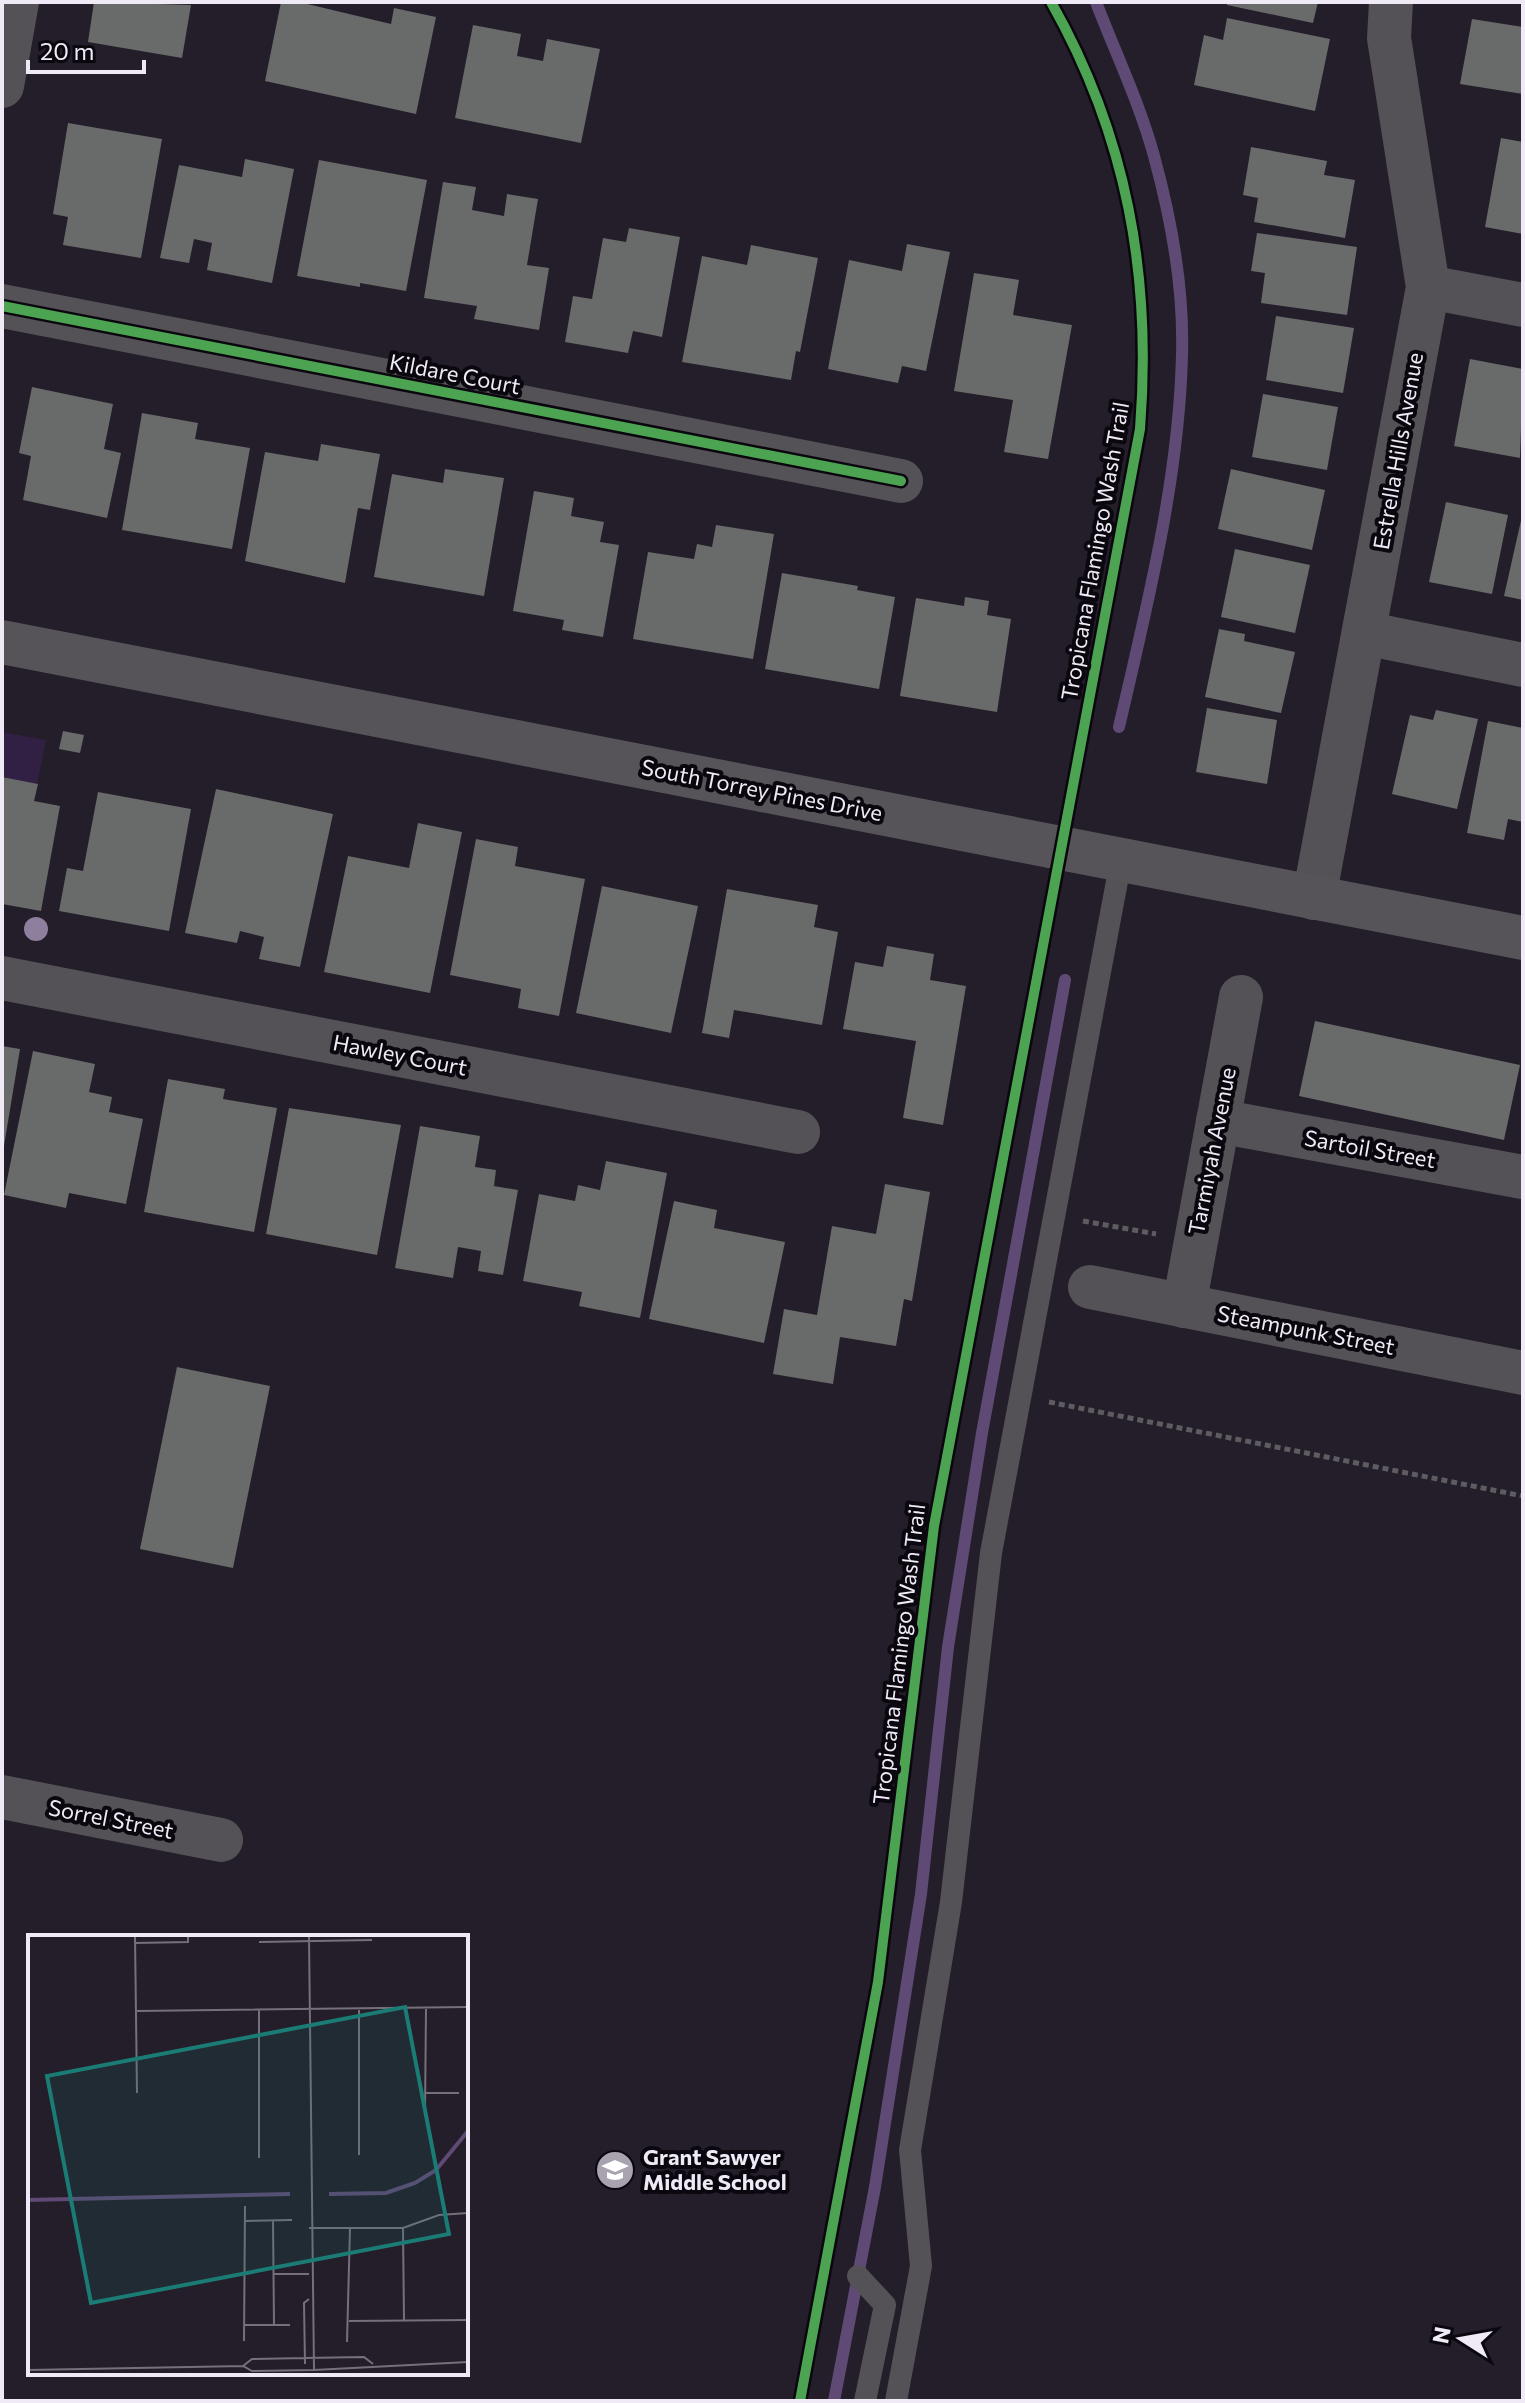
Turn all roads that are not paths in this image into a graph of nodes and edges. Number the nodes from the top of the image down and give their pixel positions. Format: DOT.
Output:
graph roads {
  1 [pos="17,2"];
  2 [pos="1391,2"];
  3 [pos="2,86"];
  4 [pos="1428,287"];
  5 [pos="1523,305"];
  6 [pos="2,306"];
  7 [pos="901,481"];
  8 [pos="1364,633"];
  9 [pos="2,642"];
  10 [pos="1523,665"];
  11 [pos="1121,860"];
  12 [pos="1314,898"];
  13 [pos="1523,938"];
  14 [pos="2,978"];
  15 [pos="1241,997"];
  16 [pos="1218,1121"];
  17 [pos="798,1132"];
  18 [pos="1523,1177"];
  19 [pos="1090,1287"];
  20 [pos="1184,1306"];
  21 [pos="1523,1373"];
  22 [pos="2,1797"];
  23 [pos="221,1840"];
  24 [pos="858,2276"];
  25 [pos="865,2401"];
  26 [pos="896,2401"];
  1 -- 3 [label="street"];
  2 -- 4 [label="street, Estrella Hills Avenue"];
  4 -- 5 [label="street"];
  4 -- 8 [label="street, Estrella Hills Avenue"];
  6 -- 7 [label="street, Kildare Court"];
  8 -- 10 [label="street"];
  8 -- 12 [label="street, Estrella Hills Avenue"];
  9 -- 11 [label="main road, South Torrey Pines Drive"];
  11 -- 12 [label="main road, South Torrey Pines Drive"];
  11 -- 26 [label="lane"];
  12 -- 13 [label="main road, South Torrey Pines Drive"];
  14 -- 17 [label="street, Hawley Court"];
  15 -- 16 [label="street, Tarmiyah Avenue"];
  16 -- 18 [label="street, Sartoil Street"];
  16 -- 20 [label="street, Tarmiyah Avenue"];
  19 -- 20 [label="street, Steampunk Street"];
  20 -- 21 [label="street, Steampunk Street"];
  22 -- 23 [label="street, Sorrel Street"];
  24 -- 25 [label="lane"];
}
